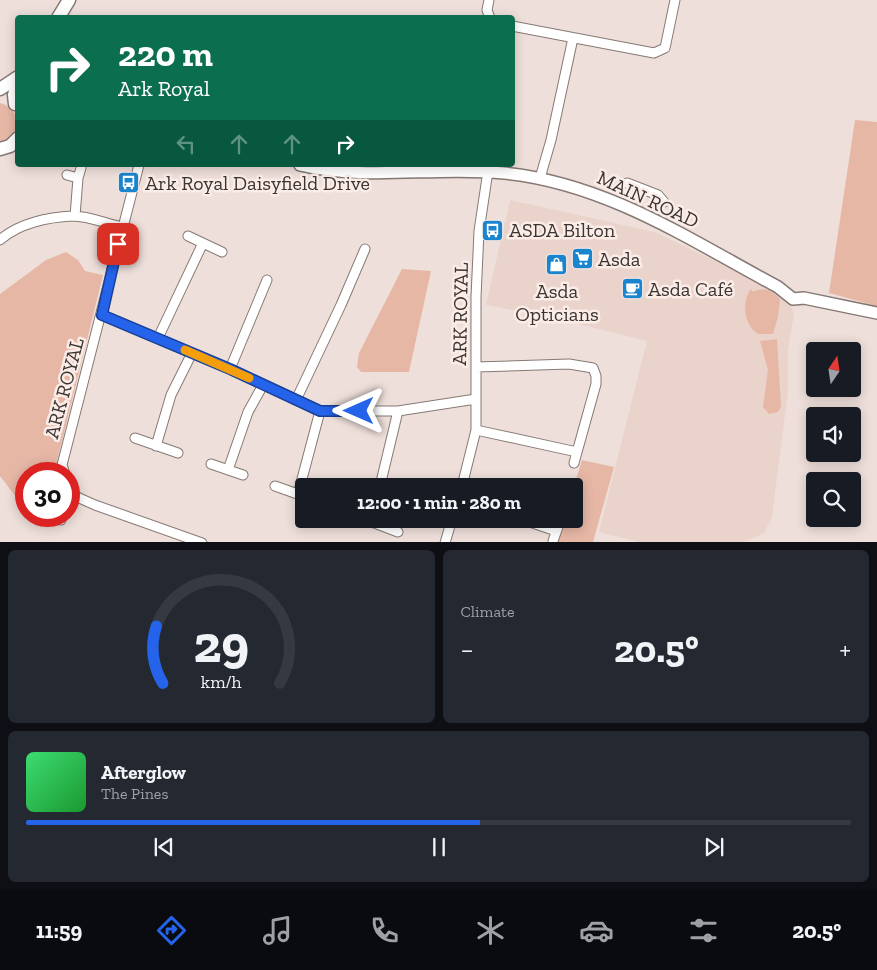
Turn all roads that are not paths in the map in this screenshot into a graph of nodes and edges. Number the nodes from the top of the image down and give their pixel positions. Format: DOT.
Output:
graph roads {
  1 [pos="69,0"];
  2 [pos="489,0"];
  3 [pos="675,0"];
  4 [pos="60,15"];
  5 [pos="489,15"];
  6 [pos="515,27"];
  7 [pos="573,38"];
  8 [pos="15,81"];
  9 [pos="0,89"];
  10 [pos="0,98"];
  11 [pos="15,105"];
  12 [pos="15,141"];
  13 [pos="0,150"];
  14 [pos="138,167"];
  15 [pos="314,167"];
  16 [pos="81,168"];
  17 [pos="488,171"];
  18 [pos="67,175"];
  19 [pos="78,178"];
  20 [pos="540,178"];
  21 [pos="626,183"];
  22 [pos="664,202"];
  23 [pos="75,216"];
  24 [pos="122,227"];
  25 [pos="188,236"];
  26 [pos="0,240"];
  27 [pos="202,245"];
  28 [pos="365,249"];
  29 [pos="222,252"];
  30 [pos="268,280"];
  31 [pos="877,313"];
  32 [pos="102,315"];
  33 [pos="158,338"];
  34 [pos="192,353"];
  35 [pos="476,366"];
  36 [pos="230,369"];
  37 [pos="264,385"];
  38 [pos="476,399"];
  39 [pos="296,400"];
  40 [pos="320,411"];
  41 [pos="398,411"];
  42 [pos="476,430"];
  43 [pos="135,438"];
  44 [pos="156,446"];
  45 [pos="577,452"];
  46 [pos="178,453"];
  47 [pos="63,462"];
  48 [pos="574,463"];
  49 [pos="211,464"];
  50 [pos="228,470"];
  51 [pos="243,475"];
  52 [pos="305,478"];
  53 [pos="382,478"];
  54 [pos="464,478"];
  55 [pos="275,486"];
  56 [pos="295,493"];
  57 [pos="80,498"];
  58 [pos="389,528"];
  59 [pos="449,528"];
  60 [pos="557,528"];
  61 [pos="398,532"];
  62 [pos="553,541"];
  63 [pos="202,542"];
  64 [pos="445,542"];
  1 -- 4 [label="highway"];
  2 -- 5 [label="street"];
  3 -- 7 [label="street"];
  6 -- 7 [label="street"];
  7 -- 20 [label="street"];
  8 -- 9 [label="highway"];
  10 -- 11 [label="highway"];
  12 -- 13 [label="highway"];
  14 -- 24 [label="street, ARK ROYAL"];
  15 -- 17 [label="main road, MAIN ROAD"];
  16 -- 19 [label="street"];
  17 -- 20 [label="main road, MAIN ROAD"];
  17 -- 35 [label="street, ARK ROYAL"];
  18 -- 19 [label="street"];
  19 -- 23 [label="street"];
  20 -- 31 [label="main road, MAIN ROAD"];
  21 -- 22 [label="street, MAIN ROAD"];
  23 -- 24 [label="street"];
  23 -- 26 [label="street"];
  24 -- 32 [label="street, ARK ROYAL"];
  25 -- 27 [label="street"];
  27 -- 29 [label="street"];
  27 -- 33 [label="street"];
  28 -- 39 [label="street"];
  30 -- 36 [label="street"];
  32 -- 33 [label="street"];
  32 -- 47 [label="street, ARK ROYAL"];
  33 -- 34 [label="street"];
  34 -- 36 [label="street"];
  34 -- 44 [label="street"];
  35 -- 38 [label="street, ARK ROYAL"];
  35 -- 45 [label="street"];
  36 -- 37 [label="street"];
  37 -- 39 [label="street"];
  37 -- 50 [label="street"];
  38 -- 41 [label="street"];
  38 -- 42 [label="street, ARK ROYAL"];
  39 -- 40 [label="street"];
  40 -- 41 [label="street"];
  40 -- 52 [label="street"];
  41 -- 53 [label="street"];
  42 -- 45 [label="street"];
  42 -- 54 [label="street, ARK ROYAL"];
  43 -- 44 [label="street"];
  44 -- 46 [label="street"];
  45 -- 48 [label="street"];
  49 -- 50 [label="street"];
  50 -- 51 [label="street"];
  55 -- 56 [label="street"];
  57 -- 63 [label="street"];
  58 -- 61 [label="street"];
  59 -- 64 [label="street"];
  60 -- 62 [label="street"];
}
